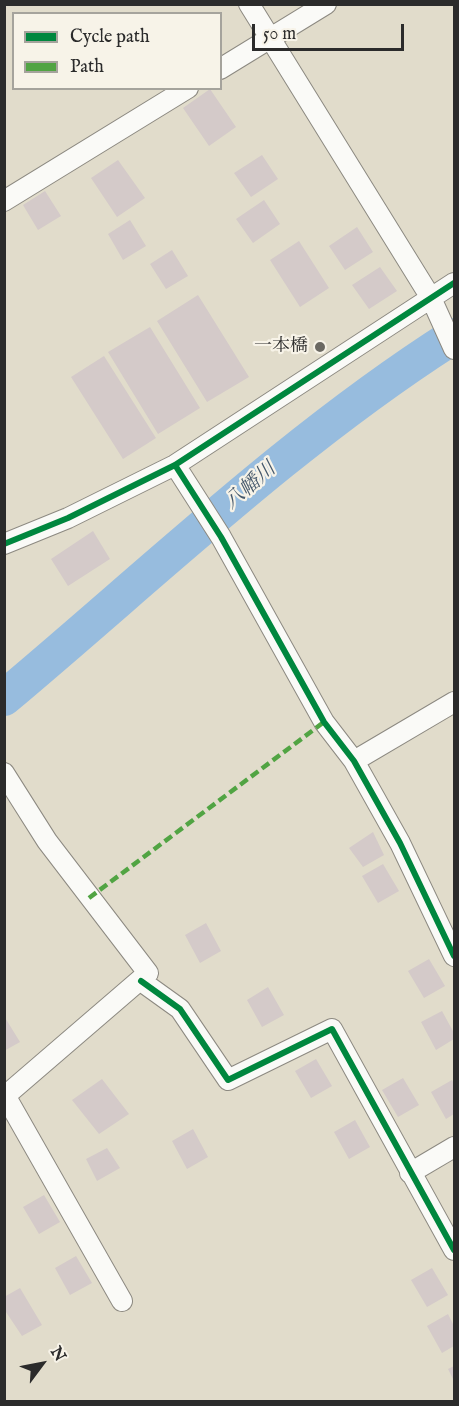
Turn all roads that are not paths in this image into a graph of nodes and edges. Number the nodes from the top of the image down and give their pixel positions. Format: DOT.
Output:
graph roads {
  1 [pos="249,4"];
  2 [pos="326,4"];
  3 [pos="270,38"];
  4 [pos="222,68"];
  5 [pos="185,90"];
  6 [pos="4,201"];
  7 [pos="454,283"];
  8 [pos="431,298"];
  9 [pos="454,349"];
  10 [pos="175,465"];
  11 [pos="4,544"];
  12 [pos="454,702"];
  13 [pos="354,761"];
  14 [pos="4,773"];
  15 [pos="454,956"];
  16 [pos="141,981"];
  17 [pos="5,1097"];
  18 [pos="454,1147"];
  19 [pos="410,1173"];
  20 [pos="454,1250"];
  21 [pos="122,1301"];
  1 -- 3 [label="street"];
  2 -- 3 [label="street"];
  3 -- 4 [label="street"];
  3 -- 8 [label="street"];
  5 -- 6 [label="street"];
  7 -- 8 [label="street"];
  8 -- 9 [label="street"];
  8 -- 10 [label="street"];
  10 -- 11 [label="street"];
  10 -- 13 [label="street"];
  12 -- 13 [label="street"];
  13 -- 15 [label="street"];
  14 -- 16 [label="street"];
  16 -- 17 [label="street"];
  16 -- 19 [label="street"];
  17 -- 21 [label="street"];
  18 -- 19 [label="street"];
  19 -- 20 [label="street"];
}
